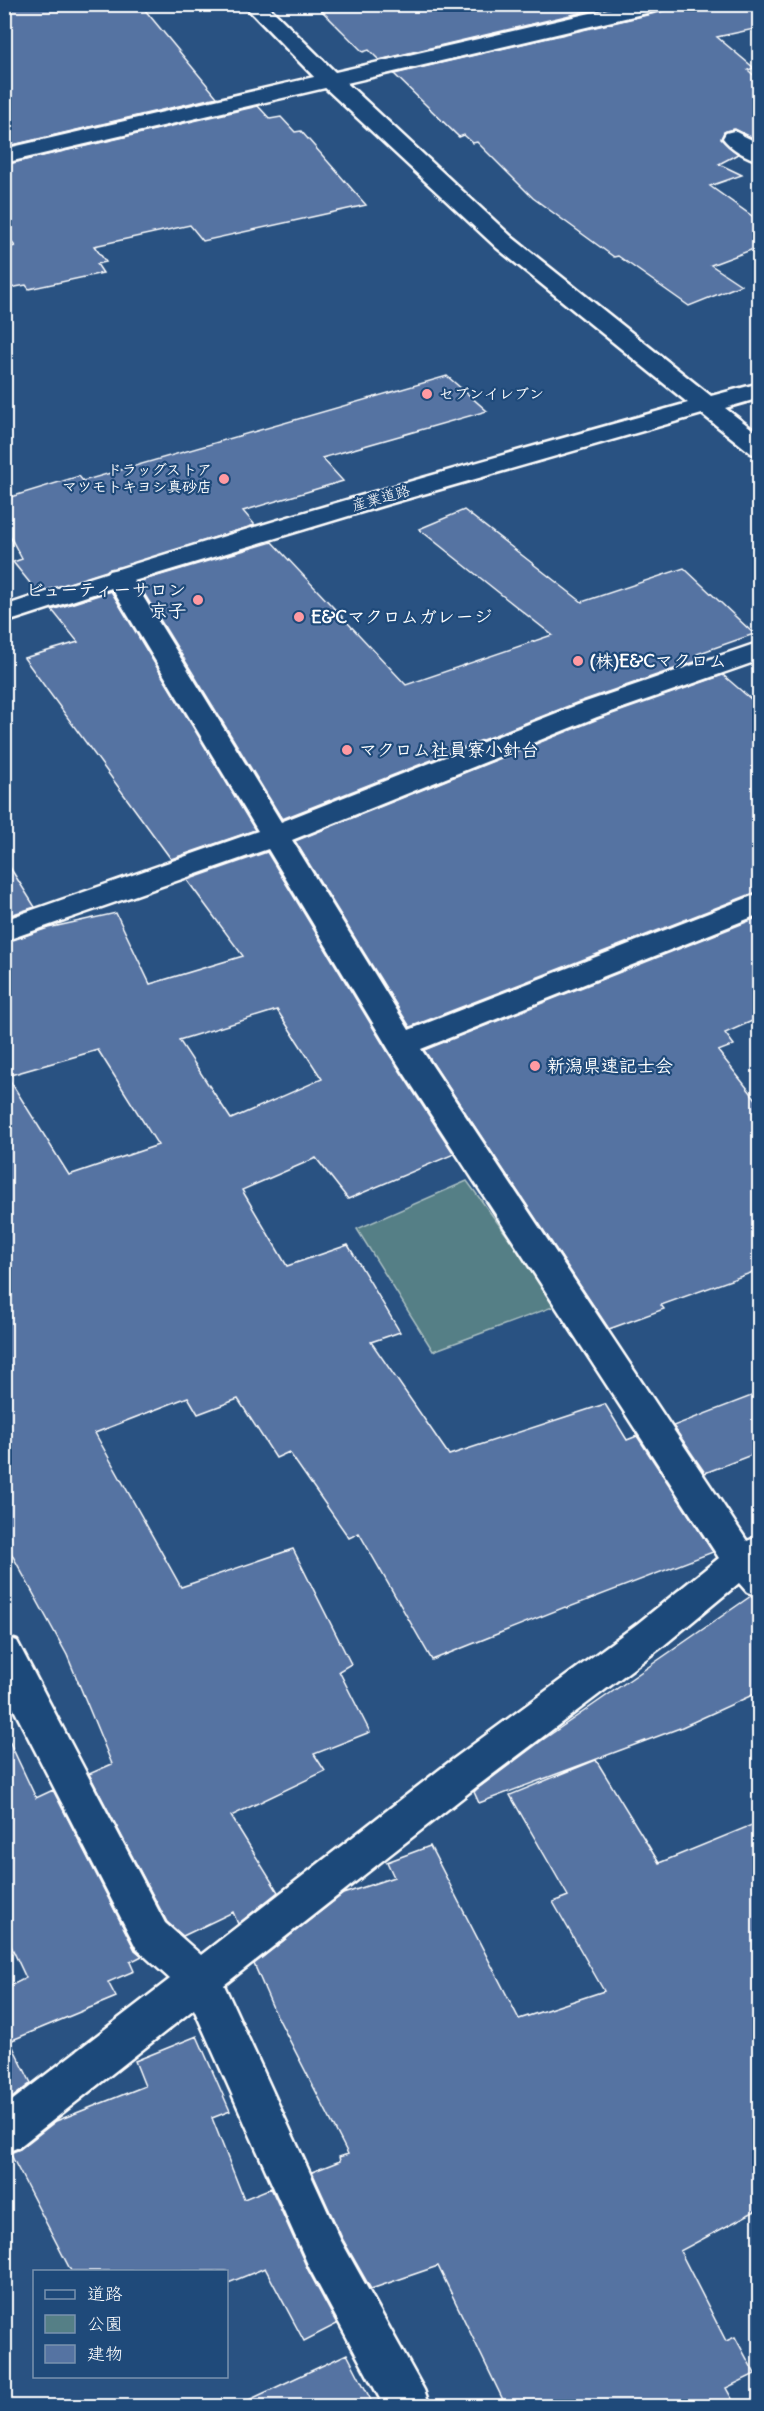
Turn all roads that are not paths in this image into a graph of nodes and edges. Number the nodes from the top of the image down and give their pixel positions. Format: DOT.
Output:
graph roads {
  1 [pos="253,4"];
  2 [pos="560,4"];
  3 [pos="659,4"];
  4 [pos="580,22"];
  5 [pos="329,79"];
  6 [pos="734,138"];
  7 [pos="759,154"];
  8 [pos="4,156"];
  9 [pos="759,390"];
  10 [pos="706,404"];
  11 [pos="759,448"];
  12 [pos="118,577"];
  13 [pos="4,615"];
  14 [pos="759,650"];
  15 [pos="274,836"];
  16 [pos="759,903"];
  17 [pos="4,930"];
  18 [pos="402,1045"];
  19 [pos="753,1564"];
  20 [pos="4,1652"];
  21 [pos="201,1980"];
  22 [pos="4,2133"];
  23 [pos="408,2406"];
  1 -- 5 [label="street"];
  2 -- 4 [label="street"];
  3 -- 4 [label="street"];
  4 -- 5 [label="street"];
  5 -- 8 [label="street"];
  5 -- 10 [label="street"];
  6 -- 7 [label="street"];
  9 -- 10 [label="street, 産業道路"];
  10 -- 11 [label="street"];
  10 -- 12 [label="street, 産業道路"];
  12 -- 13 [label="street, 産業道路"];
  12 -- 15 [label="street"];
  14 -- 15 [label="street"];
  15 -- 17 [label="street"];
  15 -- 18 [label="street"];
  16 -- 18 [label="street"];
  18 -- 19 [label="street"];
  19 -- 21 [label="street"];
  20 -- 21 [label="street"];
  21 -- 22 [label="street"];
  21 -- 23 [label="street"];
}
